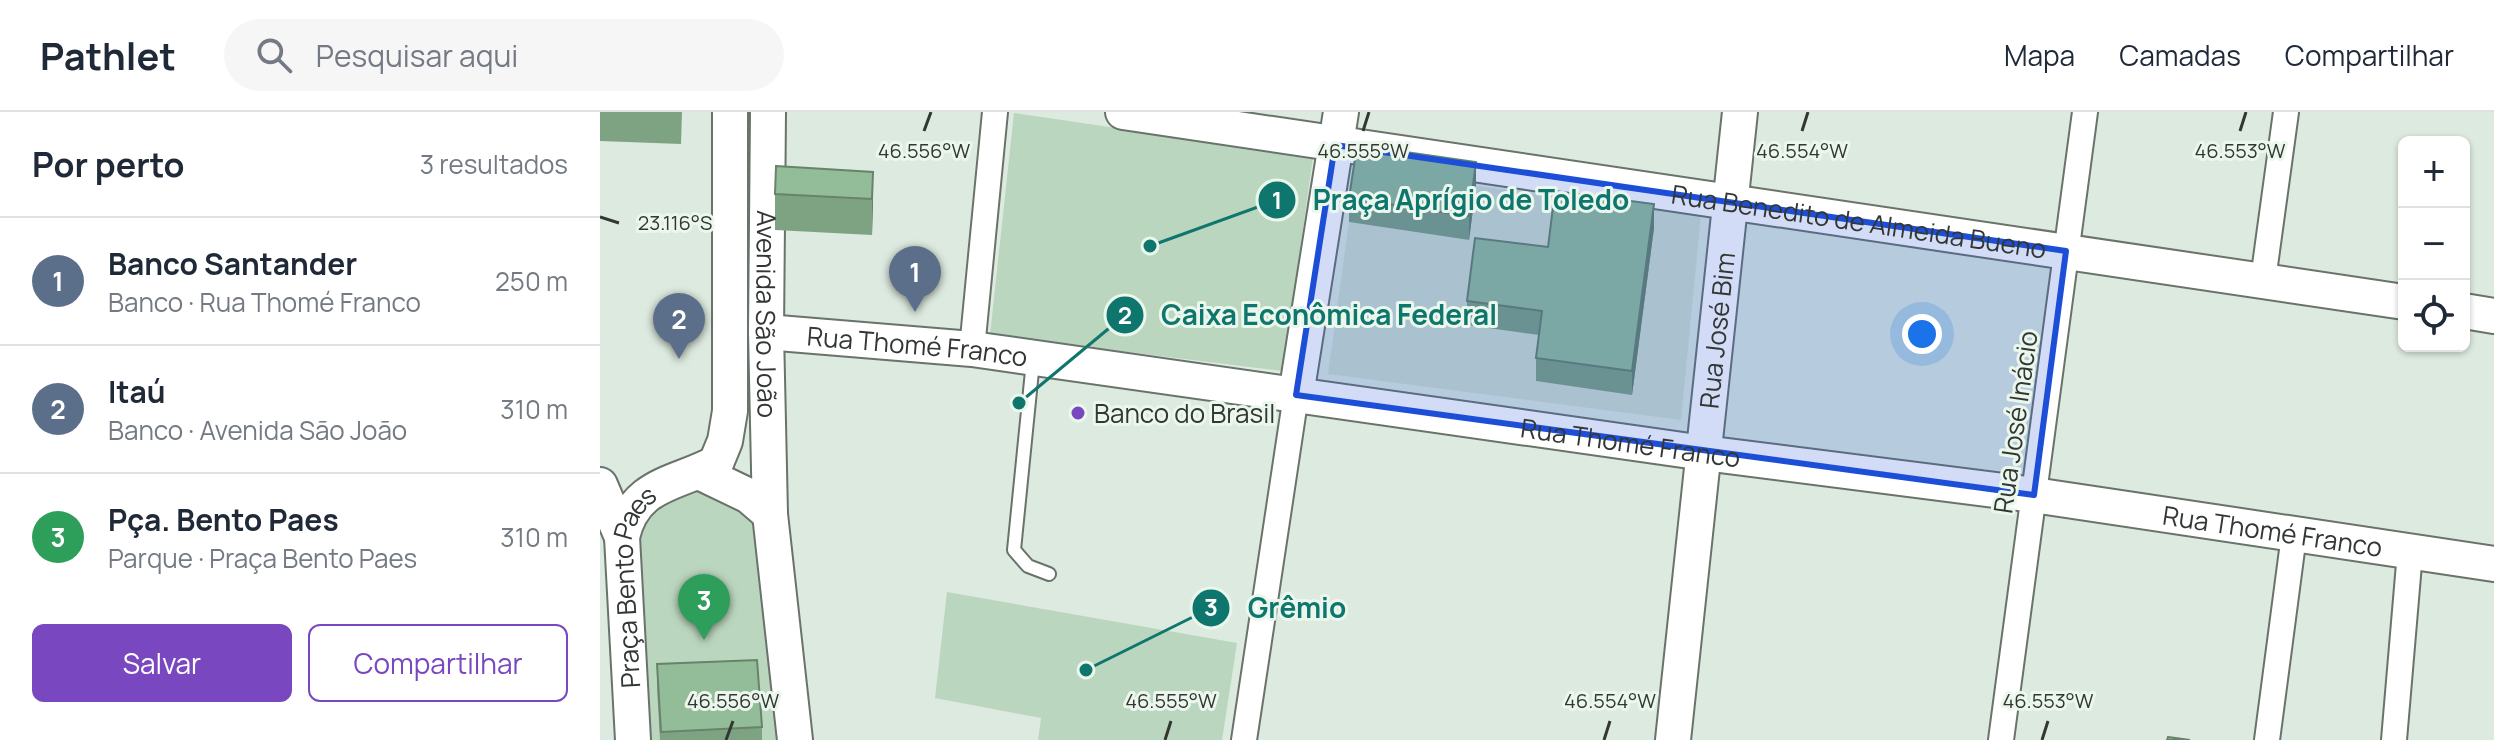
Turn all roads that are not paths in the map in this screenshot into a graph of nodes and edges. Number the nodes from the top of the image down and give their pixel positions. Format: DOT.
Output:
graph roads {
  1 [pos="730,112"];
  2 [pos="768,112"];
  3 [pos="995,112"];
  4 [pos="1123,112"];
  5 [pos="1740,112"];
  6 [pos="2085,112"];
  7 [pos="2286,112"];
  8 [pos="1338,128"];
  9 [pos="1730,201"];
  10 [pos="2066,251"];
  11 [pos="2263,280"];
  12 [pos="2398,301"];
  13 [pos="2470,312"];
  14 [pos="2494,316"];
  15 [pos="766,332"];
  16 [pos="972,349"];
  17 [pos="1033,358"];
  18 [pos="1296,395"];
  19 [pos="1704,453"];
  20 [pos="699,472"];
  21 [pos="600,485"];
  22 [pos="2034,495"];
  23 [pos="770,514"];
  24 [pos="2294,535"];
  25 [pos="622,537"];
  26 [pos="2410,552"];
  27 [pos="2494,564"];
  28 [pos="1049,574"];
  29 [pos="633,740"];
  30 [pos="795,740"];
  31 [pos="1244,740"];
  32 [pos="1673,740"];
  33 [pos="2001,740"];
  34 [pos="2267,740"];
  35 [pos="2394,740"];
  1 -- 20 [label="street, Avenida São João"];
  2 -- 15 [label="street, Avenida São João"];
  3 -- 16 [label="street"];
  4 -- 8 [label="street, Rua Benedito de Almeida Bueno"];
  5 -- 9 [label="street, Rua José Bim"];
  6 -- 10 [label="street, Rua José Inácio"];
  7 -- 11 [label="street"];
  8 -- 9 [label="street, Rua Benedito de Almeida Bueno"];
  8 -- 18 [label="street"];
  9 -- 10 [label="street, Rua Benedito de Almeida Bueno"];
  9 -- 19 [label="street, Rua José Bim"];
  10 -- 11 [label="street, Rua Benedito de Almeida Bueno"];
  10 -- 22 [label="street, Rua José Inácio"];
  11 -- 12 [label="street, Rua Benedito de Almeida Bueno"];
  13 -- 14 [label="street"];
  15 -- 16 [label="street, Rua Thomé Franco"];
  15 -- 23 [label="street, Avenida São João"];
  16 -- 17 [label="street, Rua Thomé Franco"];
  17 -- 18 [label="street, Rua Thomé Franco"];
  17 -- 28 [label="lane"];
  18 -- 19 [label="street, Rua Thomé Franco"];
  18 -- 31 [label="street"];
  19 -- 22 [label="street, Rua Thomé Franco"];
  19 -- 32 [label="street, Rua José Bim"];
  20 -- 23 [label="street"];
  20 -- 25 [label="street, Praça Bento Paes"];
  21 -- 25 [label="street"];
  22 -- 24 [label="street, Rua Thomé Franco"];
  22 -- 33 [label="street, Rua José Inácio"];
  23 -- 30 [label="street"];
  24 -- 26 [label="street, Rua Thomé Franco"];
  24 -- 34 [label="street"];
  25 -- 29 [label="street, Praça Bento Paes"];
  26 -- 27 [label="street, Rua Thomé Franco"];
  26 -- 35 [label="street"];
}
